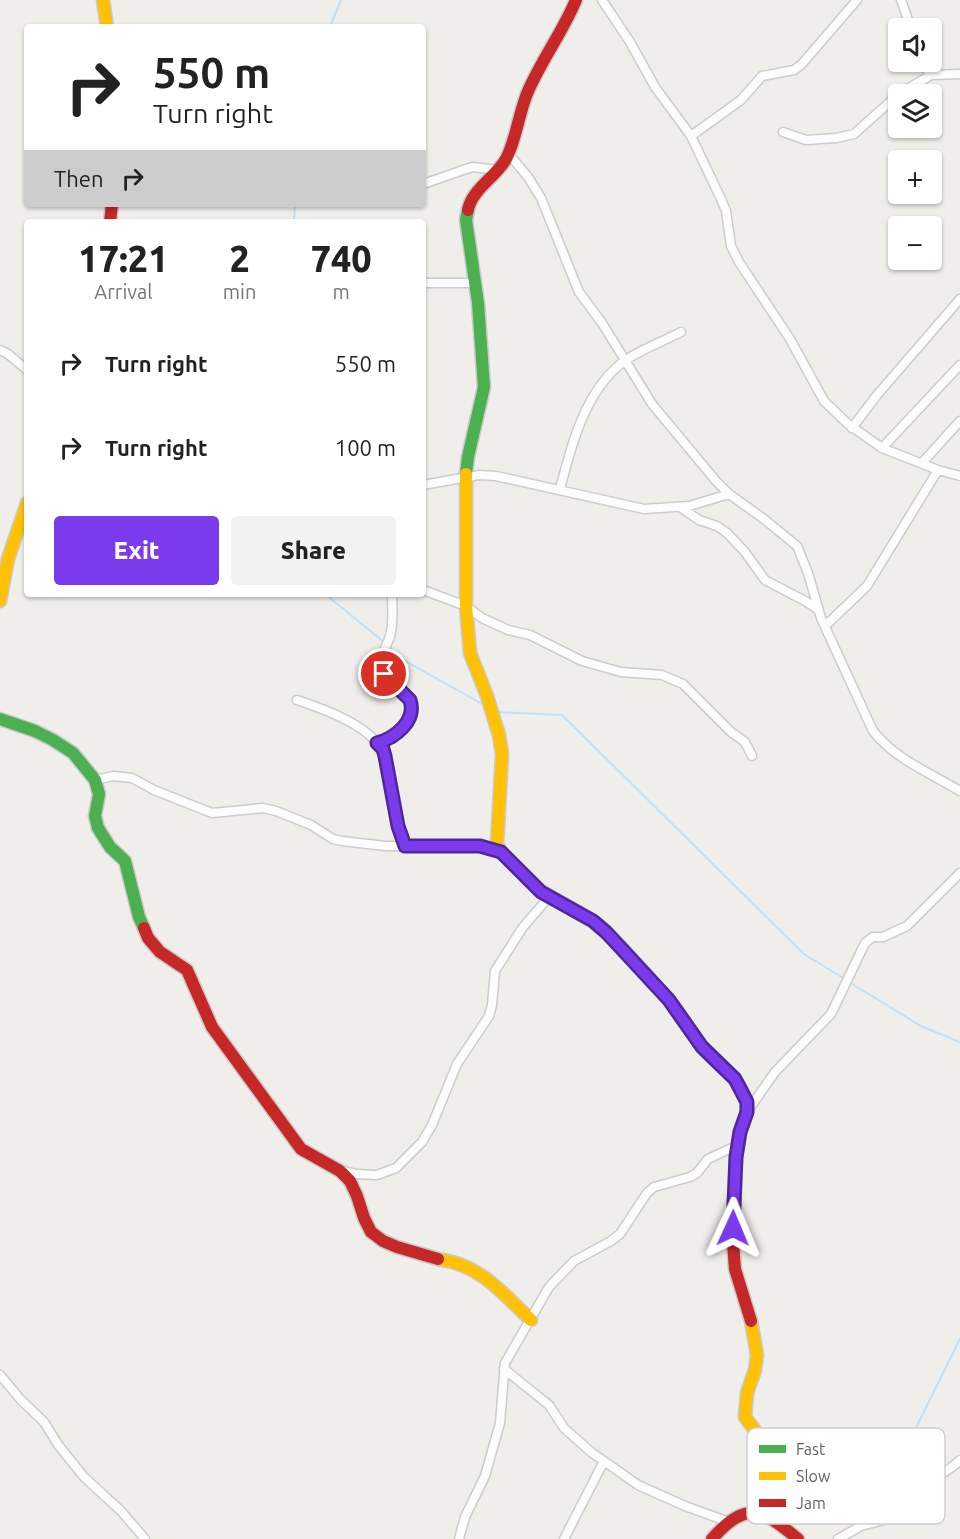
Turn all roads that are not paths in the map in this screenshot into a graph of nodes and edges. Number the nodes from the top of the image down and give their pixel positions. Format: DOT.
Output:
graph roads {
  1 [pos="103,0"];
  2 [pos="576,0"];
  3 [pos="602,0"];
  4 [pos="858,0"];
  5 [pos="901,0"];
  6 [pos="907,18"];
  7 [pos="107,24"];
  8 [pos="928,72"];
  9 [pos="960,74"];
  10 [pos="931,75"];
  11 [pos="783,132"];
  12 [pos="691,136"];
  13 [pos="508,153"];
  14 [pos="498,170"];
  15 [pos="426,183"];
  16 [pos="474,283"];
  17 [pos="426,284"];
  18 [pos="960,299"];
  19 [pos="681,332"];
  20 [pos="0,350"];
  21 [pos="624,361"];
  22 [pos="960,365"];
  23 [pos="24,367"];
  24 [pos="960,421"];
  25 [pos="852,428"];
  26 [pos="957,430"];
  27 [pos="882,448"];
  28 [pos="922,462"];
  29 [pos="938,470"];
  30 [pos="960,476"];
  31 [pos="466,478"];
  32 [pos="426,485"];
  33 [pos="560,489"];
  34 [pos="729,494"];
  35 [pos="680,507"];
  36 [pos="24,512"];
  37 [pos="426,591"];
  38 [pos="392,597"];
  39 [pos="0,601"];
  40 [pos="466,606"];
  41 [pos="817,609"];
  42 [pos="825,626"];
  43 [pos="297,700"];
  44 [pos="0,719"];
  45 [pos="377,743"];
  46 [pos="752,756"];
  47 [pos="95,780"];
  48 [pos="960,791"];
  49 [pos="405,846"];
  50 [pos="501,852"];
  51 [pos="960,873"];
  52 [pos="549,897"];
  53 [pos="747,1112"];
  54 [pos="738,1145"];
  55 [pos="341,1170"];
  56 [pos="531,1320"];
  57 [pos="504,1369"];
  58 [pos="0,1375"];
  59 [pos="753,1428"];
  60 [pos="960,1460"];
  61 [pos="604,1461"];
  62 [pos="945,1473"];
  63 [pos="747,1514"];
  64 [pos="729,1522"];
  65 [pos="778,1524"];
  66 [pos="868,1524"];
  67 [pos="145,1539"];
  68 [pos="459,1539"];
  69 [pos="564,1539"];
  70 [pos="712,1539"];
  71 [pos="798,1539"];
  72 [pos="838,1539"];
  1 -- 7 [label="street"];
  2 -- 13 [label="street"];
  3 -- 12 [label="street"];
  4 -- 12 [label="street"];
  5 -- 6 [label="street"];
  8 -- 10 [label="street"];
  9 -- 10 [label="street"];
  10 -- 11 [label="street"];
  12 -- 25 [label="street"];
  13 -- 14 [label="street"];
  13 -- 21 [label="street"];
  14 -- 15 [label="street"];
  14 -- 16 [label="street"];
  16 -- 17 [label="street"];
  16 -- 31 [label="street"];
  18 -- 25 [label="street"];
  19 -- 21 [label="street"];
  20 -- 23 [label="street"];
  21 -- 33 [label="street"];
  21 -- 34 [label="street"];
  22 -- 27 [label="street"];
  24 -- 26 [label="street"];
  25 -- 27 [label="street"];
  26 -- 28 [label="street"];
  27 -- 28 [label="street"];
  28 -- 29 [label="street"];
  29 -- 30 [label="street"];
  29 -- 42 [label="street"];
  31 -- 32 [label="street"];
  31 -- 33 [label="street"];
  31 -- 40 [label="street"];
  33 -- 35 [label="street"];
  34 -- 35 [label="street"];
  34 -- 41 [label="street"];
  35 -- 41 [label="street"];
  36 -- 39 [label="street"];
  37 -- 40 [label="street"];
  38 -- 45 [label="street"];
  40 -- 46 [label="street"];
  40 -- 50 [label="street"];
  41 -- 42 [label="street"];
  42 -- 48 [label="street"];
  43 -- 45 [label="street"];
  44 -- 47 [label="street"];
  45 -- 49 [label="street"];
  47 -- 49 [label="street"];
  47 -- 55 [label="street"];
  49 -- 50 [label="street"];
  50 -- 52 [label="street"];
  51 -- 53 [label="street"];
  52 -- 53 [label="street"];
  52 -- 55 [label="street"];
  53 -- 54 [label="street"];
  54 -- 56 [label="street"];
  54 -- 59 [label="street"];
  55 -- 56 [label="street"];
  56 -- 57 [label="street"];
  57 -- 61 [label="street"];
  57 -- 68 [label="street"];
  58 -- 67 [label="street"];
  60 -- 62 [label="street"];
  61 -- 64 [label="street"];
  61 -- 69 [label="street"];
  63 -- 64 [label="street"];
  64 -- 70 [label="street"];
  65 -- 71 [label="street"];
  66 -- 72 [label="street"];
}
